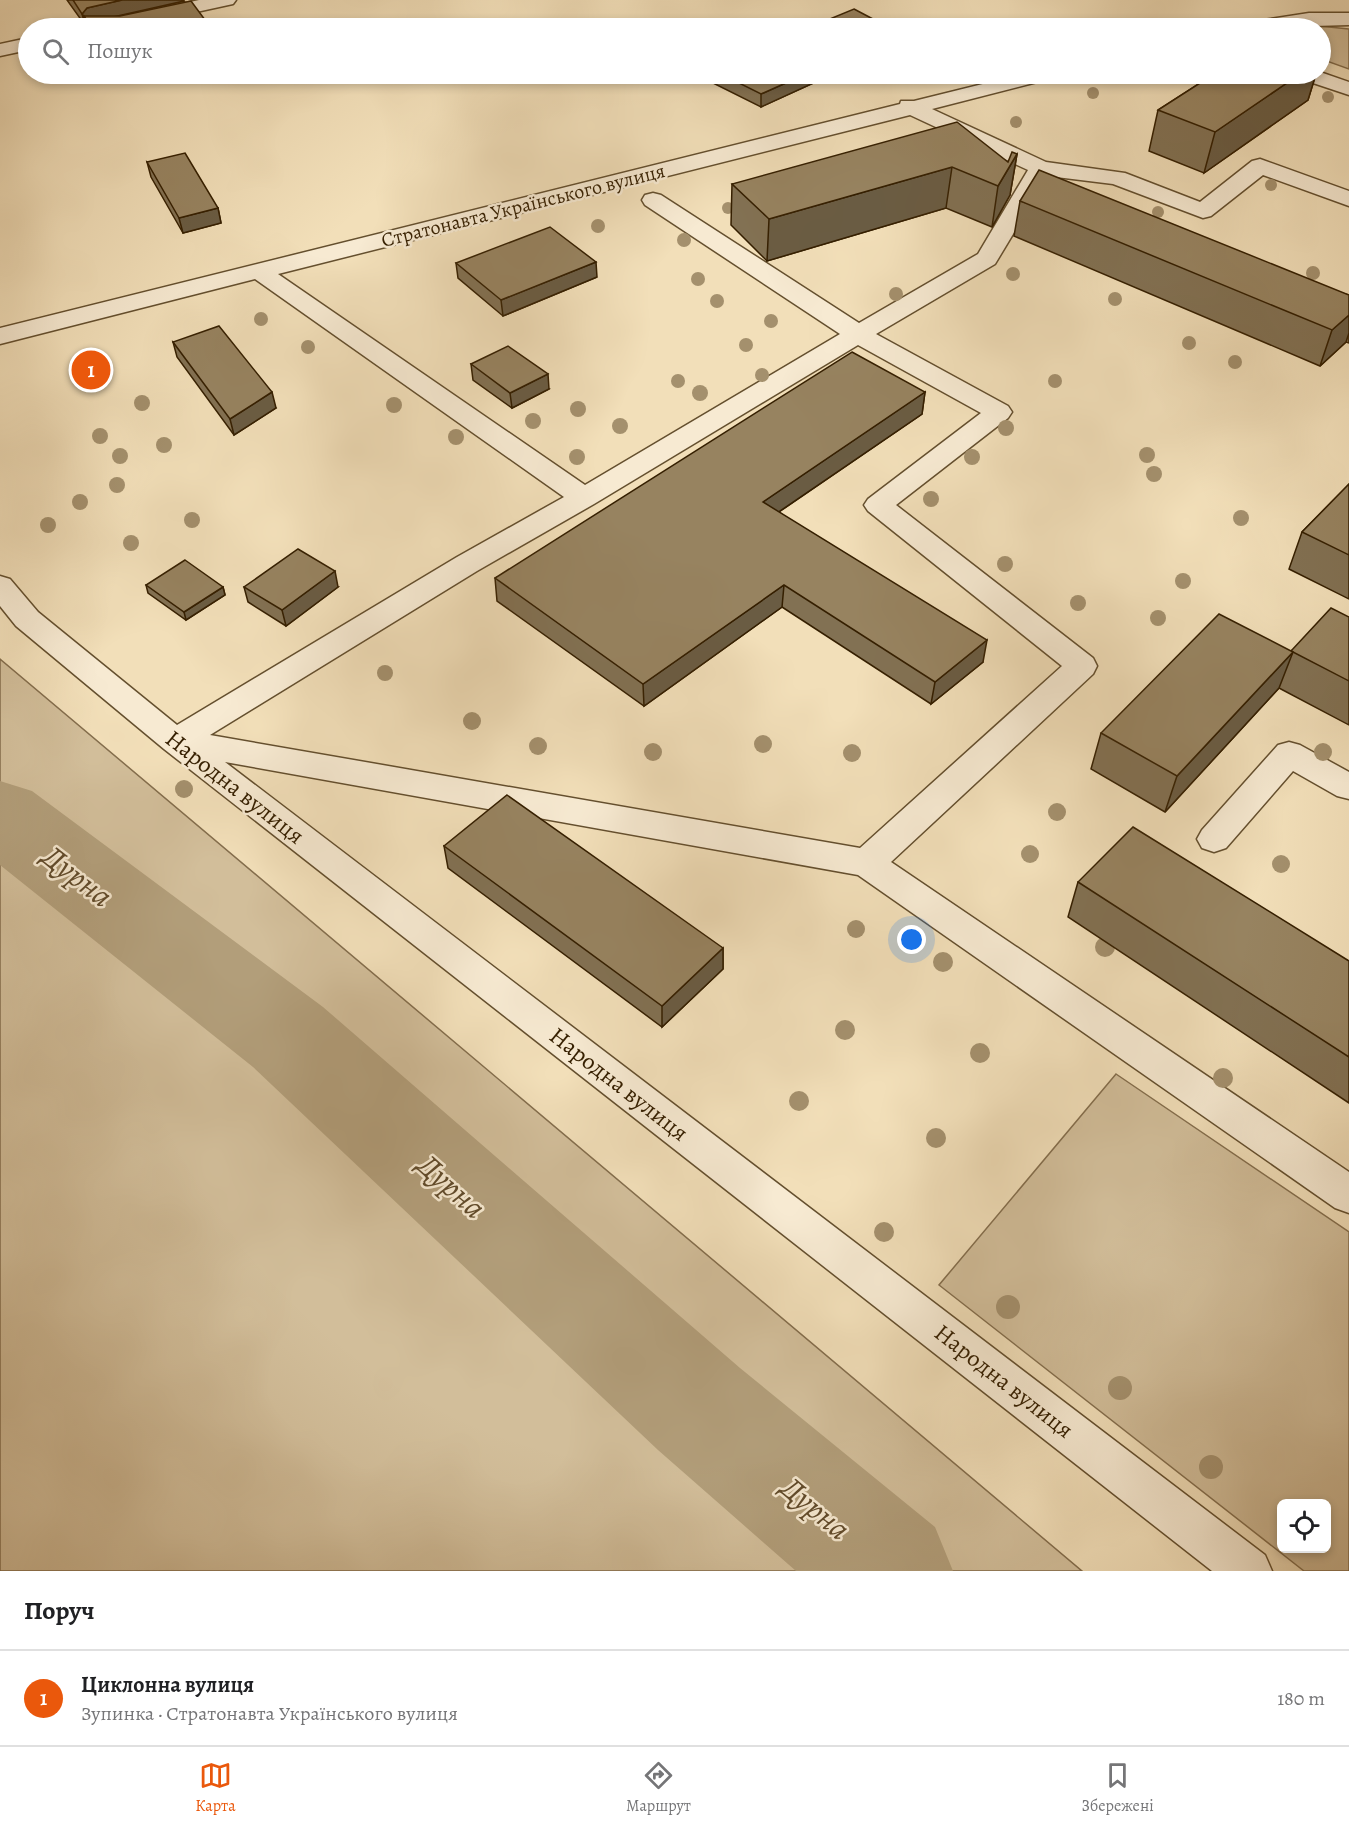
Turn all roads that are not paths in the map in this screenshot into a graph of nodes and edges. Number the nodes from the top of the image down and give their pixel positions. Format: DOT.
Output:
graph roads {
  1 [pos="226,0"];
  2 [pos="1267,6"];
  3 [pos="144,18"];
  4 [pos="1284,18"];
  5 [pos="1331,19"];
  6 [pos="1349,19"];
  7 [pos="18,46"];
  8 [pos="0,50"];
  9 [pos="1331,83"];
  10 [pos="1003,84"];
  11 [pos="1349,89"];
  12 [pos="909,106"];
  13 [pos="1041,168"];
  14 [pos="1349,199"];
  15 [pos="653,200"];
  16 [pos="260,272"];
  17 [pos="858,334"];
  18 [pos="0,336"];
  19 [pos="584,498"];
  20 [pos="0,586"];
  21 [pos="175,741"];
  22 [pos="1349,787"];
  23 [pos="1214,839"];
  24 [pos="867,864"];
  25 [pos="1349,1195"];
  26 [pos="1249,1571"];
  1 -- 3 [label="street"];
  2 -- 4 [label="street"];
  5 -- 6 [label="street"];
  7 -- 8 [label="street"];
  9 -- 11 [label="street"];
  10 -- 12 [label="street, Стратонавта Українського вулиця"];
  12 -- 13 [label="street"];
  12 -- 16 [label="street, Стратонавта Українського вулиця"];
  13 -- 14 [label="street"];
  13 -- 17 [label="street"];
  15 -- 17 [label="street"];
  16 -- 18 [label="street, Стратонавта Українського вулиця"];
  16 -- 19 [label="street"];
  17 -- 19 [label="street"];
  17 -- 24 [label="street"];
  19 -- 21 [label="street"];
  20 -- 21 [label="street, Народна вулиця"];
  21 -- 24 [label="street"];
  21 -- 26 [label="street, Народна вулиця"];
  22 -- 23 [label="street"];
  24 -- 25 [label="street"];
}
